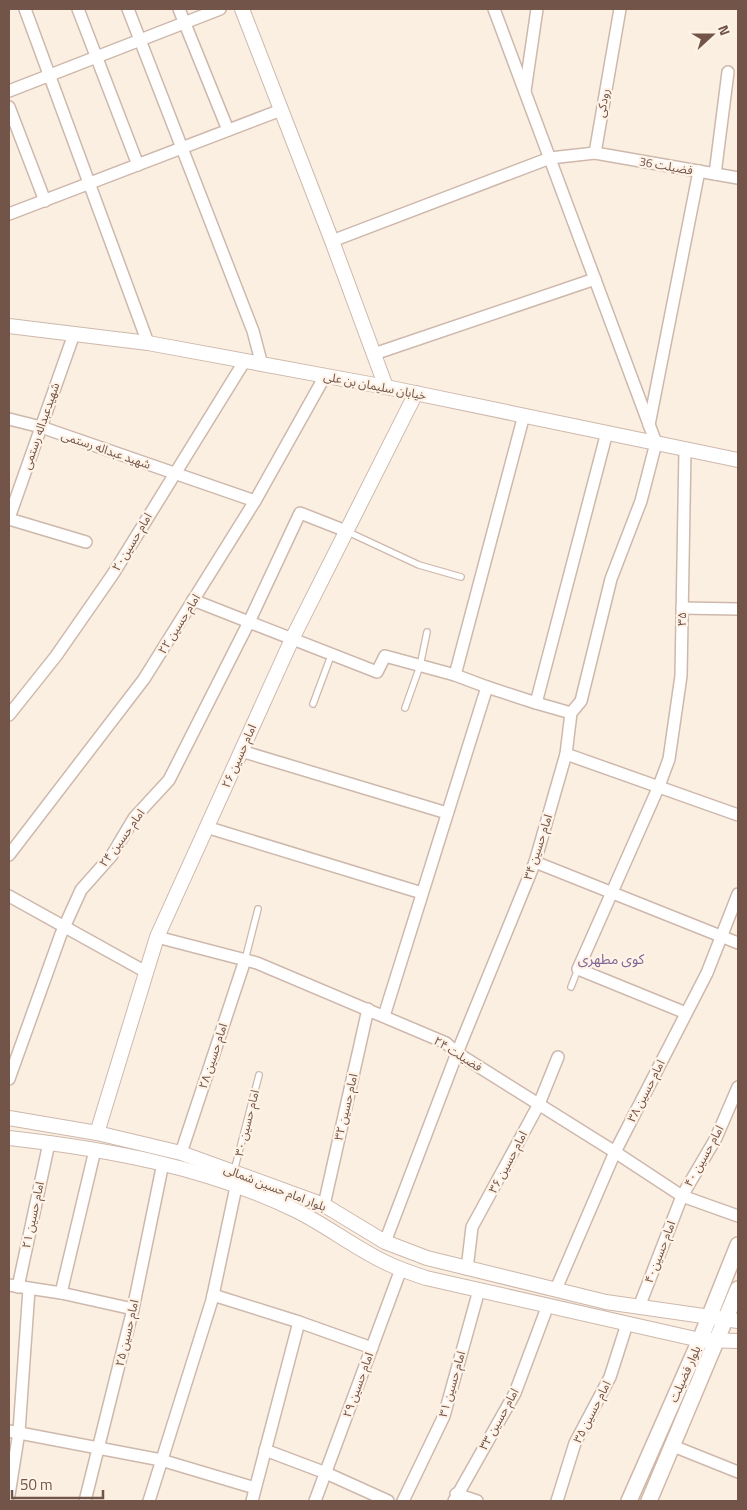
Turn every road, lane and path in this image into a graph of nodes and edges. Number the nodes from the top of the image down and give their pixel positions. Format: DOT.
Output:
graph roads {
  1 [pos="25,9"];
  2 [pos="78,9"];
  3 [pos="128,9"];
  4 [pos="179,9"];
  5 [pos="220,9"];
  6 [pos="242,9"];
  7 [pos="494,9"];
  8 [pos="537,9"];
  9 [pos="620,9"];
  10 [pos="185,22"];
  11 [pos="140,40"];
  12 [pos="97,57"];
  13 [pos="728,72"];
  14 [pos="49,75"];
  15 [pos="9,91"];
  16 [pos="525,92"];
  17 [pos="9,107"];
  18 [pos="281,110"];
  19 [pos="228,130"];
  20 [pos="182,148"];
  21 [pos="595,153"];
  22 [pos="550,158"];
  23 [pos="138,165"];
  24 [pos="699,171"];
  25 [pos="716,174"];
  26 [pos="738,178"];
  27 [pos="90,184"];
  28 [pos="45,200"];
  29 [pos="9,214"];
  30 [pos="332,241"];
  31 [pos="595,279"];
  32 [pos="9,326"];
  33 [pos="74,334"];
  34 [pos="148,343"];
  35 [pos="374,354"];
  36 [pos="244,362"];
  37 [pos="262,365"];
  38 [pos="325,376"];
  39 [pos="386,387"];
  40 [pos="416,393"];
  41 [pos="524,415"];
  42 [pos="9,419"];
  43 [pos="649,426"];
  44 [pos="41,427"];
  45 [pos="607,432"];
  46 [pos="656,443"];
  47 [pos="685,449"];
  48 [pos="738,460"];
  49 [pos="174,473"];
  50 [pos="255,501"];
  51 [pos="9,519"];
  52 [pos="346,531"];
  53 [pos="86,542"];
  54 [pos="461,577"];
  55 [pos="193,600"];
  56 [pos="682,608"];
  57 [pos="738,609"];
  58 [pos="249,622"];
  59 [pos="427,632"];
  60 [pos="293,637"];
  61 [pos="332,653"];
  62 [pos="420,666"];
  63 [pos="455,676"];
  64 [pos="487,687"];
  65 [pos="536,703"];
  66 [pos="313,704"];
  67 [pos="405,708"];
  68 [pos="571,713"];
  69 [pos="9,715"];
  70 [pos="241,751"];
  71 [pos="566,754"];
  72 [pos="660,786"];
  73 [pos="447,813"];
  74 [pos="738,815"];
  75 [pos="206,827"];
  76 [pos="9,855"];
  77 [pos="535,862"];
  78 [pos="422,893"];
  79 [pos="613,893"];
  80 [pos="738,894"];
  81 [pos="9,896"];
  82 [pos="258,909"];
  83 [pos="64,928"];
  84 [pos="157,937"];
  85 [pos="721,937"];
  86 [pos="738,943"];
  87 [pos="245,960"];
  88 [pos="578,968"];
  89 [pos="146,972"];
  90 [pos="571,987"];
  91 [pos="368,1009"];
  92 [pos="686,1013"];
  93 [pos="384,1016"];
  94 [pos="457,1053"];
  95 [pos="558,1057"];
  96 [pos="259,1075"];
  97 [pos="9,1079"];
  98 [pos="738,1087"];
  99 [pos="539,1104"];
  100 [pos="9,1118"];
  101 [pos="97,1133"];
  102 [pos="9,1138"];
  103 [pos="49,1143"];
  104 [pos="95,1150"];
  105 [pos="616,1152"];
  106 [pos="181,1153"];
  107 [pos="163,1164"];
  108 [pos="234,1171"];
  109 [pos="236,1187"];
  110 [pos="682,1196"];
  111 [pos="324,1205"];
  112 [pos="738,1216"];
  113 [pos="385,1242"];
  114 [pos="738,1245"];
  115 [pos="401,1269"];
  116 [pos="467,1269"];
  117 [pos="526,1282"];
  118 [pos="18,1287"];
  119 [pos="556,1289"];
  120 [pos="738,1289"];
  121 [pos="479,1290"];
  122 [pos="61,1293"];
  123 [pos="213,1295"];
  124 [pos="520,1299"];
  125 [pos="548,1305"];
  126 [pos="639,1307"];
  127 [pos="133,1309"];
  128 [pos="709,1317"];
  129 [pos="732,1320"];
  130 [pos="299,1322"];
  131 [pos="627,1324"];
  132 [pos="700,1340"];
  133 [pos="717,1341"];
  134 [pos="738,1341"];
  135 [pos="372,1348"];
  136 [pos="14,1431"];
  137 [pos="673,1446"];
  138 [pos="98,1448"];
  139 [pos="265,1450"];
  140 [pos="161,1460"];
  141 [pos="738,1472"];
  142 [pos="326,1473"];
  143 [pos="255,1488"];
  144 [pos="9,1495"];
  145 [pos="455,1498"];
  146 [pos="85,1501"];
  147 [pos="149,1501"];
  148 [pos="252,1501"];
  149 [pos="315,1501"];
  150 [pos="388,1501"];
  151 [pos="403,1501"];
  152 [pos="477,1501"];
  153 [pos="557,1501"];
  154 [pos="629,1501"];
  155 [pos="650,1501"];
  1 -- 14 [label="street"];
  2 -- 12 [label="street"];
  3 -- 11 [label="street"];
  4 -- 10 [label="street"];
  5 -- 10 [label="street"];
  6 -- 18 [label="street"];
  7 -- 16 [label="street"];
  8 -- 16 [label="street"];
  9 -- 21 [label="street, رودکی"];
  10 -- 11 [label="street"];
  10 -- 19 [label="street"];
  11 -- 12 [label="street"];
  11 -- 20 [label="street"];
  12 -- 14 [label="street"];
  12 -- 23 [label="street"];
  13 -- 25 [label="street"];
  14 -- 15 [label="street"];
  14 -- 27 [label="street"];
  16 -- 22 [label="street"];
  17 -- 28 [label="street"];
  18 -- 19 [label="street"];
  18 -- 30 [label="street"];
  19 -- 20 [label="street"];
  20 -- 23 [label="street"];
  20 -- 37 [label="street"];
  21 -- 22 [label="street"];
  21 -- 24 [label="street, فضیلت 36"];
  22 -- 30 [label="street"];
  22 -- 31 [label="street"];
  23 -- 27 [label="street"];
  24 -- 25 [label="street, فضیلت 36"];
  24 -- 43 [label="street"];
  25 -- 26 [label="street, فضیلت 36"];
  27 -- 28 [label="street"];
  27 -- 34 [label="street"];
  28 -- 29 [label="street"];
  30 -- 35 [label="street"];
  31 -- 35 [label="street"];
  31 -- 43 [label="street"];
  32 -- 33 [label="street, خیابان سلیمان بن علی"];
  33 -- 34 [label="street, خیابان سلیمان بن علی"];
  33 -- 44 [label="street, شهیدعبداله رستمی"];
  34 -- 36 [label="street, خیابان سلیمان بن علی"];
  35 -- 39 [label="street"];
  36 -- 37 [label="street, خیابان سلیمان بن علی"];
  36 -- 49 [label="street, امام حسین۲۰"];
  37 -- 38 [label="street, خیابان سلیمان بن علی"];
  38 -- 39 [label="street, خیابان سلیمان بن علی"];
  38 -- 50 [label="street, امام حسین ۲۲"];
  39 -- 40 [label="street, خیابان سلیمان بن علی"];
  40 -- 41 [label="street, خیابان سلیمان بن علی"];
  40 -- 52 [label="street, امام حسین ۲۶"];
  41 -- 45 [label="street, خیابان سلیمان بن علی"];
  41 -- 63 [label="street"];
  42 -- 44 [label="street, شهید عبداله رستمی"];
  43 -- 46 [label="street"];
  44 -- 49 [label="street, شهید عبداله رستمی"];
  44 -- 51 [label="street, شهیدعبداله رستمی"];
  45 -- 46 [label="street, خیابان سلیمان بن علی"];
  45 -- 65 [label="street"];
  46 -- 47 [label="street, خیابان سلیمان بن علی"];
  46 -- 68 [label="street, امام حسین ۳۴"];
  47 -- 48 [label="street, خیابان سلیمان بن علی"];
  47 -- 56 [label="street, ۳۵"];
  49 -- 50 [label="street, شهید عبداله رستمی"];
  49 -- 69 [label="street, امام حسین۲۰"];
  50 -- 55 [label="street, امام حسین ۲۲"];
  51 -- 53 [label="street"];
  52 -- 54 [label="lane"];
  52 -- 58 [label="street, امام حسین ۲۴"];
  52 -- 60 [label="street, امام حسین ۲۶"];
  55 -- 58 [label="street"];
  55 -- 76 [label="street, امام حسین ۲۲"];
  56 -- 57 [label="street"];
  56 -- 72 [label="street, ۳۵"];
  58 -- 60 [label="street"];
  58 -- 83 [label="street, امام حسین ۲۴"];
  59 -- 62 [label="lane"];
  60 -- 61 [label="street"];
  60 -- 70 [label="street, امام حسین ۲۶"];
  61 -- 62 [label="street"];
  61 -- 66 [label="lane"];
  62 -- 63 [label="street"];
  62 -- 67 [label="lane"];
  63 -- 64 [label="street"];
  64 -- 65 [label="street"];
  64 -- 73 [label="street"];
  65 -- 68 [label="street"];
  68 -- 71 [label="street, امام حسین ۳۴"];
  70 -- 73 [label="street"];
  70 -- 75 [label="street, امام حسین ۲۶"];
  71 -- 72 [label="street"];
  71 -- 77 [label="street, امام حسین ۳۴"];
  72 -- 74 [label="street"];
  72 -- 79 [label="street, ۳۵"];
  73 -- 78 [label="street"];
  75 -- 78 [label="street"];
  75 -- 84 [label="street, امام حسین ۲۶"];
  77 -- 79 [label="street"];
  77 -- 94 [label="street, امام حسین ۳۴"];
  78 -- 93 [label="street"];
  79 -- 85 [label="street"];
  79 -- 88 [label="street, ۳۵"];
  80 -- 85 [label="street, امام حسین ۳۸"];
  81 -- 83 [label="street"];
  82 -- 87 [label="lane"];
  83 -- 89 [label="street"];
  83 -- 97 [label="street, امام حسین ۲۴"];
  84 -- 87 [label="street, فضیلت ۲۴"];
  84 -- 89 [label="street, امام حسین ۲۶"];
  85 -- 86 [label="street"];
  85 -- 92 [label="street, امام حسین ۳۸"];
  87 -- 91 [label="street, فضیلت ۲۴"];
  87 -- 106 [label="street, امام حسین ۲۸"];
  88 -- 90 [label="lane"];
  88 -- 92 [label="street"];
  89 -- 101 [label="street, امام حسین ۲۶"];
  91 -- 93 [label="street, فضیلت ۲۴"];
  91 -- 111 [label="street, امام حسین ۳۲"];
  92 -- 105 [label="street, امام حسین ۳۸"];
  93 -- 94 [label="street, فضیلت ۲۴"];
  94 -- 99 [label="street, فضیلت ۲۴"];
  94 -- 113 [label="street, امام حسین ۳۴"];
  95 -- 99 [label="street, امام حسین ۳۶"];
  96 -- 108 [label="lane, امام حسین ۳۰"];
  98 -- 110 [label="street, امام حسین ۴۰"];
  99 -- 105 [label="street, فضیلت ۲۴"];
  99 -- 116 [label="street, امام حسین ۳۶"];
  100 -- 101 [label="street, بلوار امام حسین شمالی"];
  101 -- 106 [label="street, بلوار امام حسین شمالی"];
  102 -- 103 [label="street, بلوار امام حسین شمالی"];
  103 -- 104 [label="street, بلوار امام حسین شمالی"];
  103 -- 118 [label="street, امام حسین ۲۱"];
  104 -- 107 [label="street, بلوار امام حسین شمالی"];
  104 -- 122 [label="street"];
  105 -- 110 [label="street, فضیلت ۲۴"];
  105 -- 119 [label="street, امام حسین ۳۸"];
  106 -- 108 [label="street, بلوار امام حسین شمالی"];
  107 -- 109 [label="street, بلوار امام حسین شمالی"];
  107 -- 127 [label="street, امام حسین ۲۵"];
  108 -- 111 [label="street, بلوار امام حسین شمالی"];
  109 -- 115 [label="street, بلوار امام حسین شمالی"];
  109 -- 123 [label="street"];
  110 -- 112 [label="street, فضیلت ۲۴"];
  110 -- 126 [label="street, امام حسین۴۰"];
  111 -- 113 [label="street, بلوار امام حسین شمالی"];
  113 -- 116 [label="street, بلوار امام حسین شمالی"];
  114 -- 128 [label="main road, بلوار فضیلت"];
  115 -- 121 [label="street, بلوار امام حسین شمالی"];
  115 -- 135 [label="street, امام حسین ۲۹"];
  116 -- 117 [label="street, بلوار امام حسین شمالی"];
  117 -- 119 [label="street, بلوار امام حسین شمالی"];
  117 -- 124 [label="street"];
  118 -- 122 [label="street"];
  118 -- 136 [label="street, امام حسین ۲۱"];
  119 -- 126 [label="street, بلوار امام حسین شمالی"];
  120 -- 129 [label="main road, بلوار فضیلت"];
  121 -- 124 [label="street, بلوار امام حسین شمالی"];
  121 -- 151 [label="street, امام حسین ۳۱"];
  122 -- 127 [label="street"];
  123 -- 130 [label="street"];
  123 -- 140 [label="street"];
  124 -- 125 [label="street, بلوار امام حسین شمالی"];
  125 -- 131 [label="street, بلوار امام حسین شمالی"];
  125 -- 145 [label="street, امام حسین ۳۳"];
  126 -- 128 [label="street, بلوار امام حسین شمالی"];
  127 -- 138 [label="street, امام حسین ۲۵"];
  128 -- 129 [label="street, بلوار امام حسین شمالی"];
  128 -- 132 [label="main road, بلوار فضیلت"];
  129 -- 133 [label="main road, بلوار فضیلت"];
  130 -- 135 [label="street"];
  130 -- 139 [label="street"];
  131 -- 132 [label="street, بلوار امام حسین شمالی"];
  131 -- 153 [label="street, امام حسین ۳۵"];
  132 -- 133 [label="street, بلوار امام حسین شمالی"];
  132 -- 154 [label="main road, بلوار فضیلت"];
  133 -- 134 [label="street, بلوار امام حسین شمالی"];
  133 -- 137 [label="main road, بلوار فضیلت"];
  135 -- 142 [label="street, امام حسین ۲۹"];
  136 -- 138 [label="street"];
  136 -- 144 [label="street, امام حسین ۲۱"];
  137 -- 141 [label="street"];
  137 -- 155 [label="main road, بلوار فضیلت"];
  138 -- 140 [label="street"];
  138 -- 146 [label="street, امام حسین ۲۵"];
  139 -- 142 [label="street"];
  139 -- 143 [label="street"];
  140 -- 143 [label="street"];
  140 -- 147 [label="street"];
  142 -- 149 [label="street, امام حسین ۲۹"];
  142 -- 150 [label="street"];
  143 -- 148 [label="street"];
  145 -- 152 [label="street"];
}
